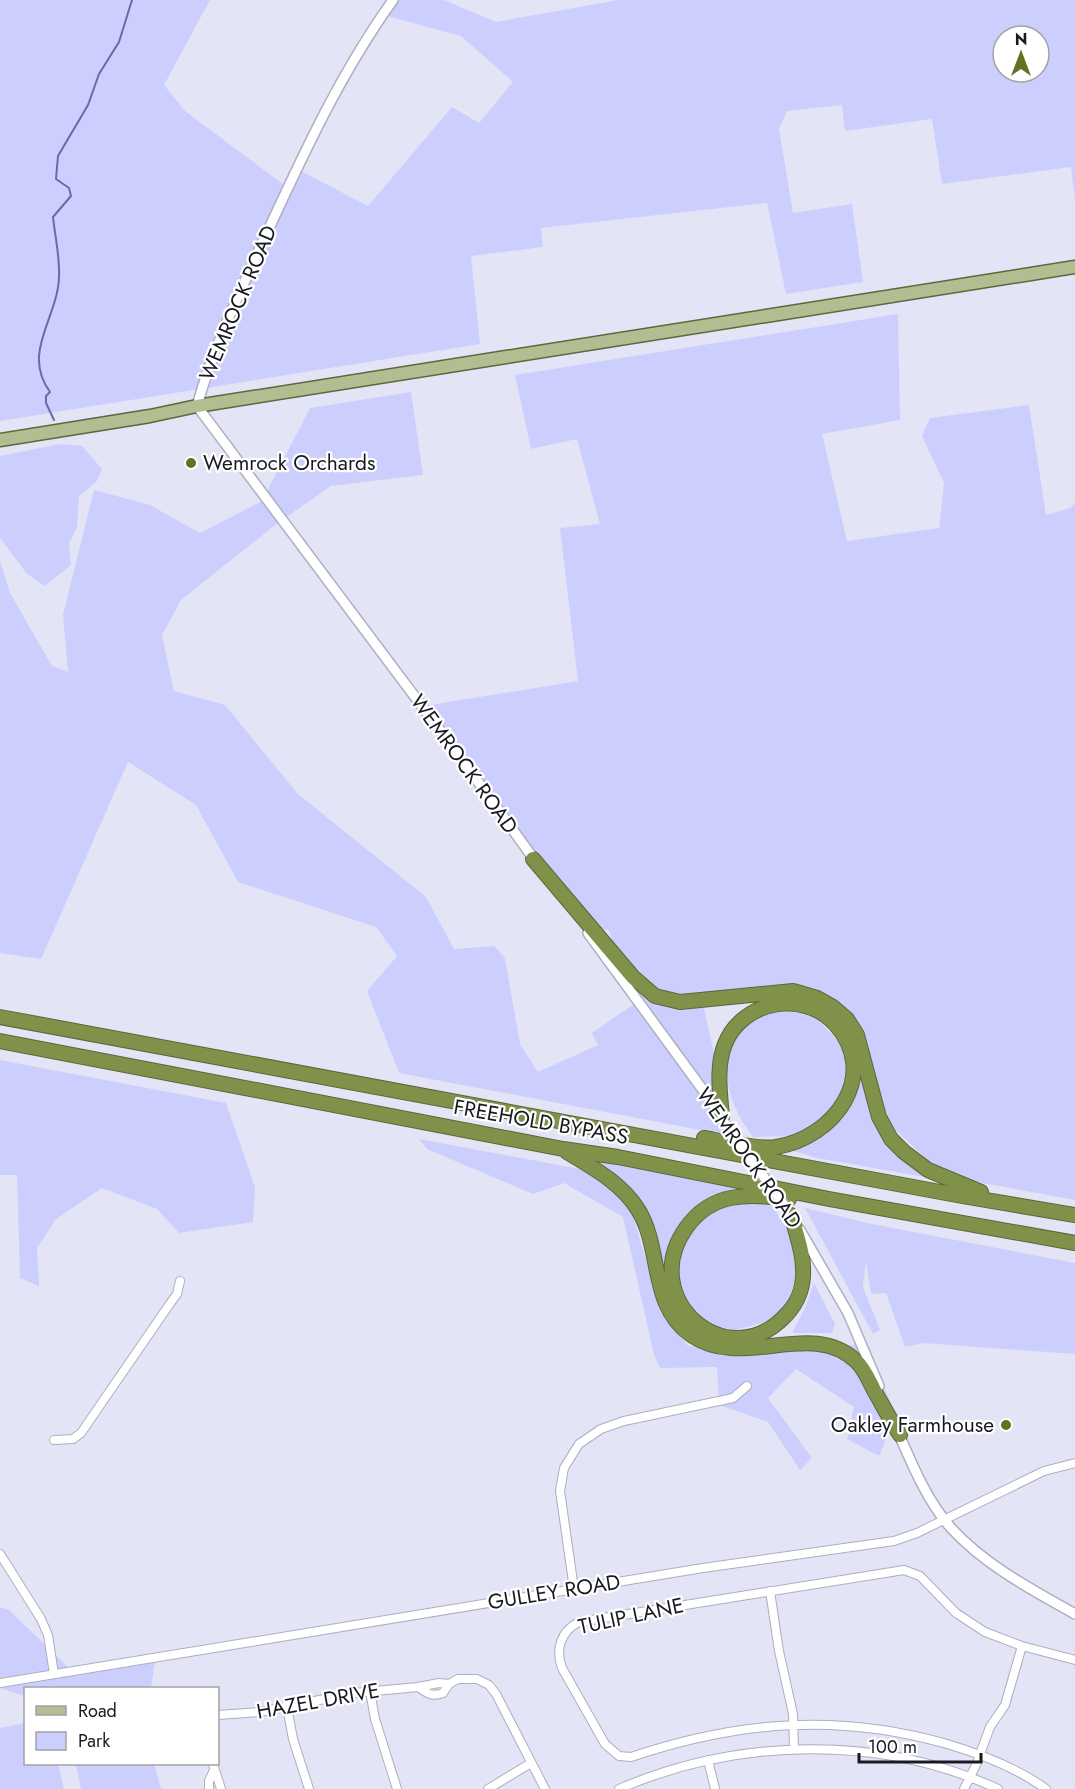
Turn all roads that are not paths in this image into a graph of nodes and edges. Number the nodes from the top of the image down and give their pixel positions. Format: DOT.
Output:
graph roads {
  1 [pos="393,0"];
  2 [pos="1075,267"];
  3 [pos="196,406"];
  4 [pos="0,440"];
  5 [pos="533,859"];
  6 [pos="0,1017"];
  7 [pos="0,1041"];
  8 [pos="724,1120"];
  9 [pos="588,1126"];
  10 [pos="562,1149"];
  11 [pos="1014,1203"];
  12 [pos="788,1210"];
  13 [pos="1075,1215"];
  14 [pos="980,1226"];
  15 [pos="1075,1243"];
  16 [pos="180,1281"];
  17 [pos="747,1386"];
  18 [pos="900,1435"];
  19 [pos="54,1440"];
  20 [pos="1075,1462"];
  21 [pos="945,1520"];
  22 [pos="0,1554"];
  23 [pos="574,1589"];
  24 [pos="770,1591"];
  25 [pos="1075,1614"];
  26 [pos="1022,1646"];
  27 [pos="1075,1660"];
  28 [pos="54,1674"];
  29 [pos="0,1683"];
  30 [pos="370,1691"];
  31 [pos="287,1707"];
  32 [pos="219,1715"];
  33 [pos="794,1724"];
  34 [pos="794,1749"];
  35 [pos="980,1755"];
  36 [pos="708,1760"];
  37 [pos="531,1763"];
  38 [pos="214,1767"];
  39 [pos="969,1778"];
  40 [pos="210,1789"];
  41 [pos="221,1789"];
  42 [pos="309,1789"];
  43 [pos="397,1789"];
  44 [pos="488,1789"];
  45 [pos="545,1789"];
  46 [pos="620,1789"];
  47 [pos="715,1789"];
  48 [pos="964,1789"];
  49 [pos="998,1789"];
  50 [pos="1046,1789"];
  1 -- 3 [label="street, WEMROCK ROAD"];
  2 -- 3 [label="main road"];
  3 -- 4 [label="main road"];
  3 -- 5 [label="street, WEMROCK ROAD"];
  5 -- 8 [label="street, WEMROCK ROAD"];
  5 -- 11 [label="highway"];
  6 -- 9 [label="highway, FREEHOLD BYPASS"];
  7 -- 10 [label="highway, FREEHOLD BYPASS"];
  8 -- 9 [label="highway"];
  8 -- 12 [label="street, WEMROCK ROAD, bridge"];
  9 -- 11 [label="highway, FREEHOLD BYPASS"];
  10 -- 14 [label="highway, FREEHOLD BYPASS"];
  10 -- 18 [label="highway"];
  11 -- 13 [label="highway, FREEHOLD BYPASS"];
  12 -- 14 [label="highway"];
  12 -- 18 [label="street, WEMROCK ROAD"];
  14 -- 15 [label="highway, FREEHOLD BYPASS"];
  16 -- 19 [label="street"];
  17 -- 23 [label="street"];
  18 -- 21 [label="street, WEMROCK ROAD"];
  20 -- 21 [label="street, GULLEY ROAD"];
  21 -- 23 [label="street, GULLEY ROAD"];
  21 -- 25 [label="street"];
  22 -- 28 [label="street"];
  23 -- 28 [label="street, GULLEY ROAD"];
  24 -- 26 [label="street, TULIP LANE"];
  24 -- 33 [label="street"];
  24 -- 33 [label="street, TULIP LANE"];
  26 -- 27 [label="street, TULIP LANE"];
  26 -- 35 [label="street"];
  28 -- 29 [label="street, GULLEY ROAD"];
  30 -- 31 [label="street, HAZEL DRIVE"];
  30 -- 37 [label="street, HAZEL DRIVE"];
  30 -- 43 [label="street"];
  31 -- 32 [label="street, HAZEL DRIVE"];
  31 -- 42 [label="street"];
  33 -- 34 [label="street"];
  33 -- 35 [label="street, TULIP LANE"];
  34 -- 36 [label="street"];
  34 -- 39 [label="street"];
  35 -- 39 [label="street"];
  35 -- 50 [label="street, TULIP LANE"];
  36 -- 46 [label="street"];
  36 -- 47 [label="street"];
  37 -- 44 [label="street"];
  37 -- 45 [label="street, HAZEL DRIVE"];
  38 -- 40 [label="street"];
  38 -- 41 [label="street"];
  39 -- 48 [label="street"];
  39 -- 49 [label="street"];
}
